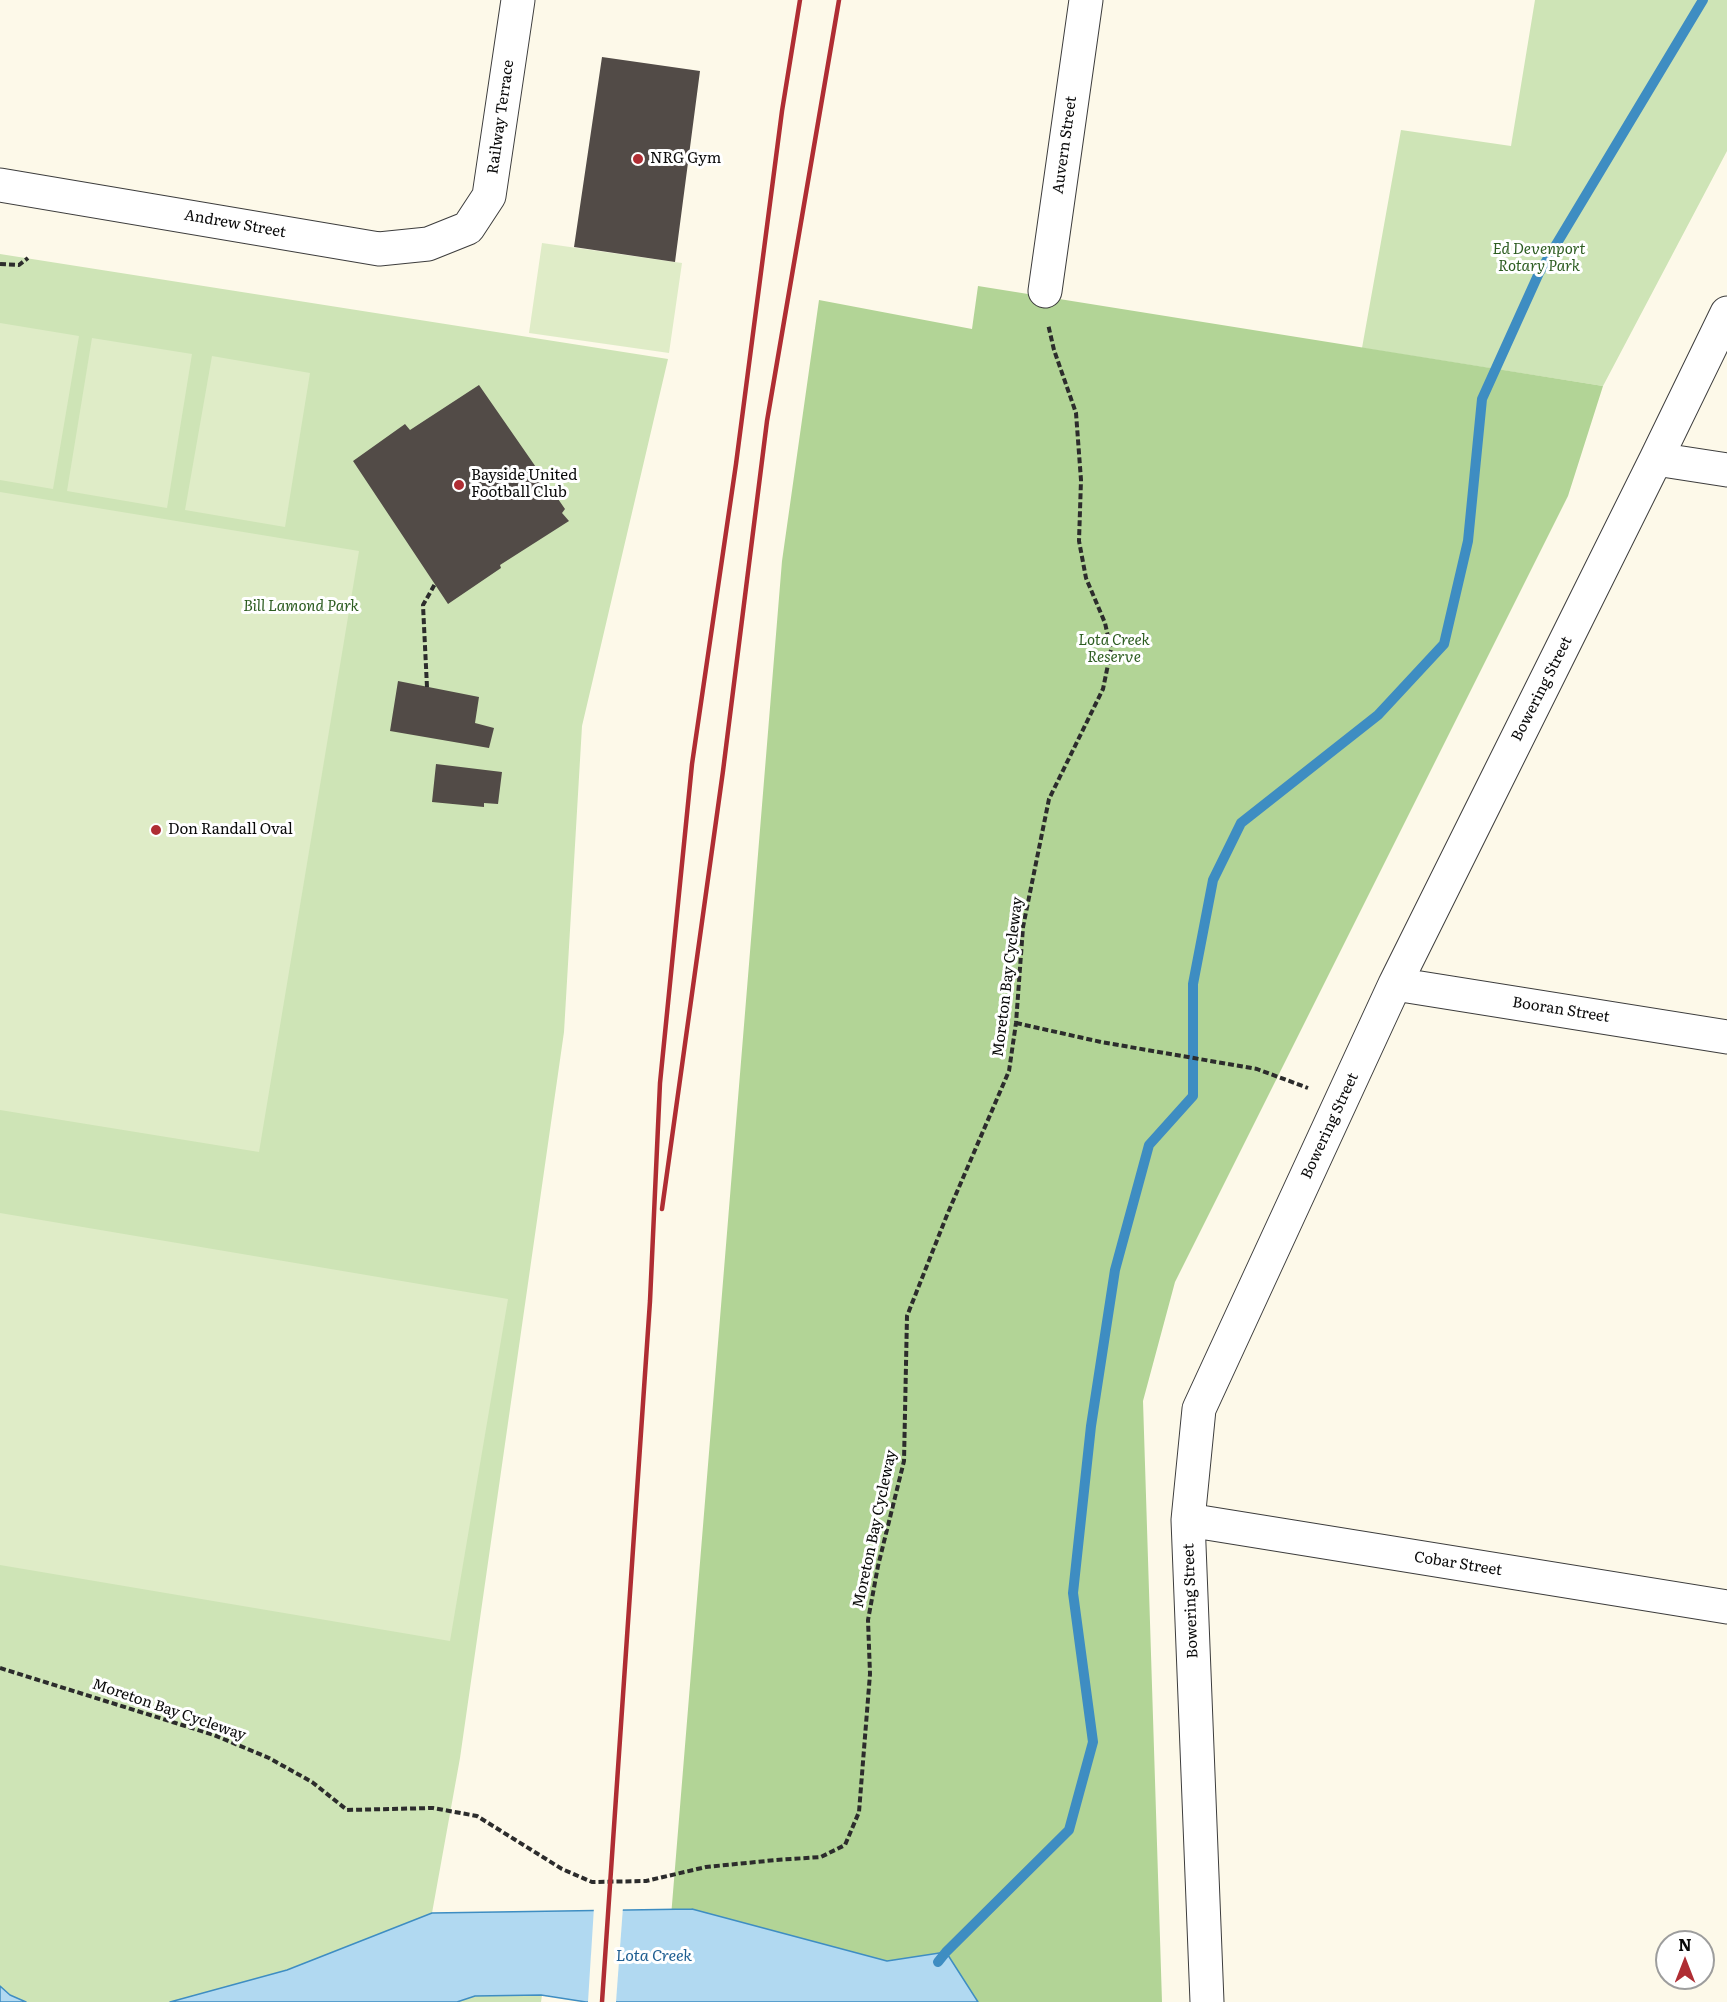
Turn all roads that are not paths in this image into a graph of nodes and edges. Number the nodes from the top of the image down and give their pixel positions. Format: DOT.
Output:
graph roads {
  1 [pos="518,0"];
  2 [pos="1086,0"];
  3 [pos="0,184"];
  4 [pos="468,228"];
  5 [pos="1045,291"];
  6 [pos="1727,313"];
  7 [pos="1656,459"];
  8 [pos="1727,470"];
  9 [pos="1395,984"];
  10 [pos="1727,1037"];
  11 [pos="1188,1520"];
  12 [pos="1727,1607"];
  13 [pos="1207,2002"];
  1 -- 4 [label="street, Railway Terrace"];
  2 -- 5 [label="street, Auvern Street"];
  3 -- 4 [label="street, Andrew Street"];
  6 -- 7 [label="street, Bowering Street"];
  7 -- 8 [label="street"];
  7 -- 9 [label="street, Bowering Street"];
  9 -- 10 [label="street, Booran Street"];
  9 -- 11 [label="street, Bowering Street"];
  11 -- 12 [label="street, Cobar Street"];
  11 -- 13 [label="street, Bowering Street"];
}
